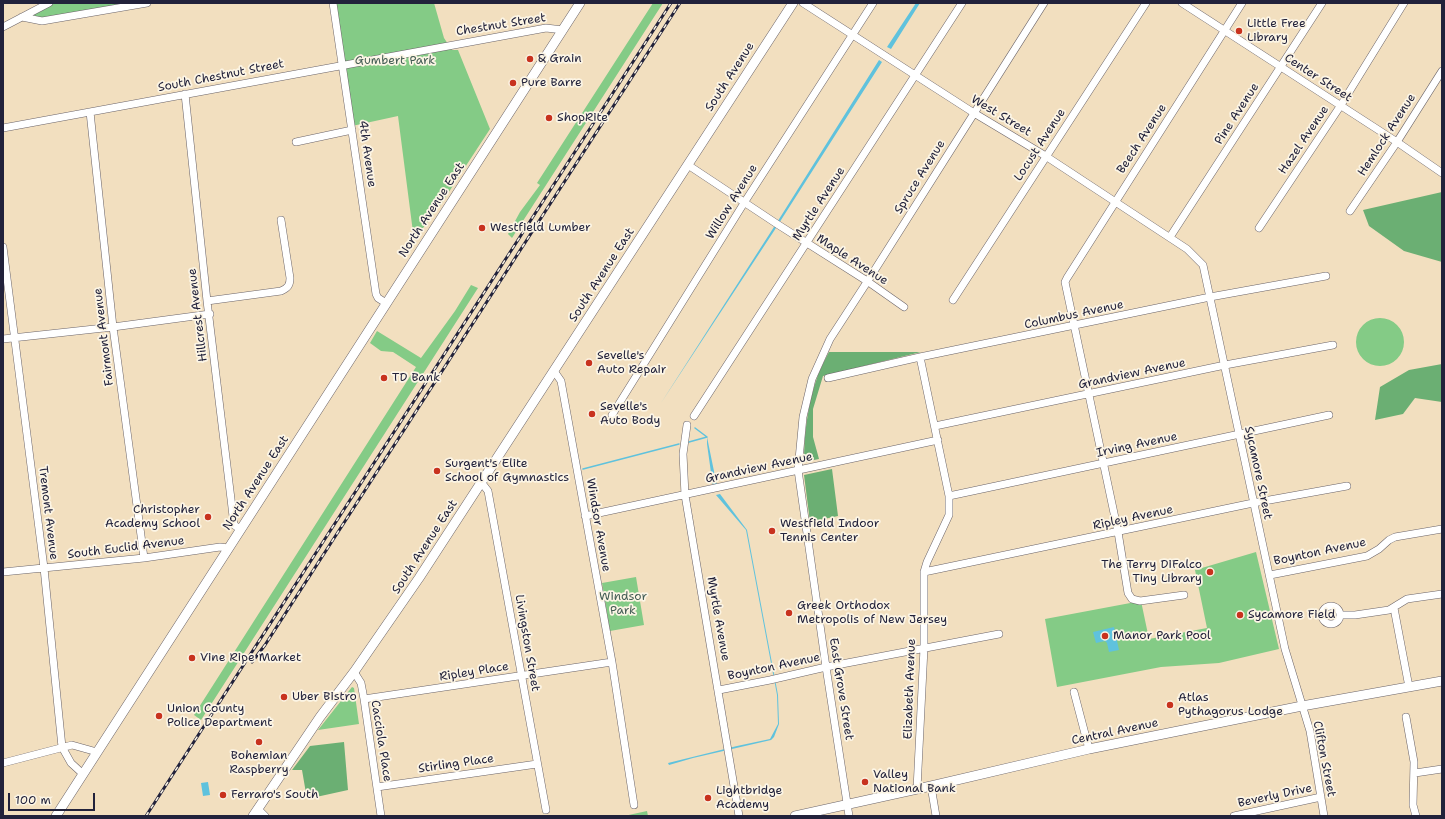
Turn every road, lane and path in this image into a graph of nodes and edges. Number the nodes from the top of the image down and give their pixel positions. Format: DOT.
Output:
graph roads {
  1 [pos="49,3"];
  2 [pos="145,3"];
  3 [pos="333,3"];
  4 [pos="580,3"];
  5 [pos="793,3"];
  6 [pos="803,3"];
  7 [pos="873,3"];
  8 [pos="962,3"];
  9 [pos="1044,3"];
  10 [pos="1146,3"];
  11 [pos="1182,3"];
  12 [pos="1242,3"];
  13 [pos="1322,3"];
  14 [pos="1404,3"];
  15 [pos="34,7"];
  16 [pos="22,17"];
  17 [pos="3,27"];
  18 [pos="563,30"];
  19 [pos="1224,30"];
  20 [pos="853,34"];
  21 [pos="443,46"];
  22 [pos="342,65"];
  23 [pos="1281,67"];
  24 [pos="1442,71"];
  25 [pos="915,75"];
  26 [pos="185,94"];
  27 [pos="1341,106"];
  28 [pos="90,112"];
  29 [pos="974,113"];
  30 [pos="3,128"];
  31 [pos="352,130"];
  32 [pos="296,142"];
  33 [pos="1397,142"];
  34 [pos="1046,156"];
  35 [pos="688,165"];
  36 [pos="1442,173"];
  37 [pos="1114,202"];
  38 [pos="744,203"];
  39 [pos="1350,211"];
  40 [pos="281,220"];
  41 [pos="1259,228"];
  42 [pos="1170,237"];
  43 [pos="807,244"];
  44 [pos="3,247"];
  45 [pos="1188,249"];
  46 [pos="1326,276"];
  47 [pos="867,281"];
  48 [pos="1210,297"];
  49 [pos="953,300"];
  50 [pos="207,301"];
  51 [pos="386,303"];
  52 [pos="904,307"];
  53 [pos="210,314"];
  54 [pos="1075,326"];
  55 [pos="114,327"];
  56 [pos="14,338"];
  57 [pos="3,339"];
  58 [pos="1333,345"];
  59 [pos="920,357"];
  60 [pos="819,366"];
  61 [pos="1225,366"];
  62 [pos="554,371"];
  63 [pos="828,378"];
  64 [pos="1089,394"];
  65 [pos="612,415"];
  66 [pos="1329,415"];
  67 [pos="694,416"];
  68 [pos="687,426"];
  69 [pos="935,426"];
  70 [pos="1239,434"];
  71 [pos="938,440"];
  72 [pos="1103,463"];
  73 [pos="798,470"];
  74 [pos="481,482"];
  75 [pos="1347,486"];
  76 [pos="685,495"];
  77 [pos="950,496"];
  78 [pos="1254,503"];
  79 [pos="585,516"];
  80 [pos="240,530"];
  81 [pos="1442,530"];
  82 [pos="1118,532"];
  83 [pos="228,548"];
  84 [pos="144,558"];
  85 [pos="44,568"];
  86 [pos="3,572"];
  87 [pos="924,572"];
  88 [pos="1270,575"];
  89 [pos="1442,594"];
  90 [pos="1184,595"];
  91 [pos="1394,608"];
  92 [pos="1341,615"];
  93 [pos="999,634"];
  94 [pos="924,648"];
  95 [pos="612,662"];
  96 [pos="826,667"];
  97 [pos="354,672"];
  98 [pos="522,676"];
  99 [pos="1442,681"];
  100 [pos="1409,687"];
  101 [pos="719,690"];
  102 [pos="1074,692"];
  103 [pos="364,699"];
  104 [pos="1302,706"];
  105 [pos="1406,717"];
  106 [pos="62,747"];
  107 [pos="1089,749"];
  108 [pos="96,752"];
  109 [pos="3,763"];
  110 [pos="538,764"];
  111 [pos="1442,769"];
  112 [pos="1415,773"];
  113 [pos="83,774"];
  114 [pos="931,786"];
  115 [pos="377,787"];
  116 [pos="918,789"];
  117 [pos="1321,797"];
  118 [pos="847,804"];
  119 [pos="634,805"];
  120 [pos="546,810"];
  121 [pos="256,812"];
  122 [pos="56,816"];
  123 [pos="265,816"];
  124 [pos="381,816"];
  125 [pos="739,816"];
  126 [pos="795,816"];
  127 [pos="849,816"];
  128 [pos="936,816"];
  129 [pos="1234,816"];
  130 [pos="1324,816"];
  131 [pos="1416,816"];
  1 -- 15 [label="street"];
  2 -- 16 [label="street"];
  3 -- 22 [label="street, 4th Avenue"];
  4 -- 18 [label="main road, North Avenue East"];
  5 -- 35 [label="main road, South Avenue"];
  6 -- 20 [label="street, West Street"];
  7 -- 20 [label="street, Willow Avenue"];
  8 -- 25 [label="street, Myrtle Avenue"];
  9 -- 29 [label="street, Spruce Avenue"];
  10 -- 34 [label="street, Locust Avenue"];
  11 -- 19 [label="street, Center Street"];
  12 -- 19 [label="street, Beech Avenue"];
  13 -- 23 [label="street, Pine Avenue"];
  14 -- 27 [label="street, Hazel Avenue"];
  15 -- 16 [label="street"];
  16 -- 17 [label="street"];
  18 -- 21 [label="street, Chestnut Street"];
  18 -- 51 [label="main road, North Avenue East"];
  19 -- 23 [label="street, Center Street"];
  19 -- 37 [label="street, Beech Avenue"];
  20 -- 25 [label="street, West Street"];
  20 -- 38 [label="street, Willow Avenue"];
  21 -- 22 [label="street, South Chestnut Street"];
  22 -- 26 [label="street, South Chestnut Street"];
  22 -- 31 [label="street, 4th Avenue"];
  23 -- 27 [label="street, Center Street"];
  23 -- 42 [label="street, Pine Avenue"];
  24 -- 33 [label="street, Hemlock Avenue"];
  25 -- 29 [label="street, West Street"];
  25 -- 43 [label="street, Myrtle Avenue"];
  26 -- 28 [label="street, South Chestnut Street"];
  26 -- 50 [label="street, Hillcrest Avenue"];
  27 -- 33 [label="street, Center Street"];
  27 -- 41 [label="street, Hazel Avenue"];
  28 -- 30 [label="street, South Chestnut Street"];
  28 -- 55 [label="street, Fairmont Avenue"];
  29 -- 34 [label="street, West Street"];
  29 -- 47 [label="street, Spruce Avenue"];
  31 -- 32 [label="street"];
  31 -- 51 [label="street, 4th Avenue"];
  33 -- 36 [label="street, Center Street"];
  33 -- 39 [label="street, Hemlock Avenue"];
  34 -- 37 [label="street, West Street"];
  34 -- 49 [label="street, Locust Avenue"];
  35 -- 38 [label="street, Maple Avenue"];
  35 -- 62 [label="main road, South Avenue East"];
  37 -- 42 [label="street, West Street"];
  37 -- 54 [label="street, Beech Avenue"];
  38 -- 43 [label="street, Maple Avenue"];
  38 -- 65 [label="street, Willow Avenue"];
  40 -- 50 [label="street"];
  42 -- 45 [label="street, West Street"];
  43 -- 47 [label="street, Maple Avenue"];
  43 -- 67 [label="street, Myrtle Avenue"];
  44 -- 56 [label="street, Tremont Avenue"];
  45 -- 48 [label="street, Sycamore Street"];
  46 -- 48 [label="street, Columbus Avenue"];
  47 -- 52 [label="street, Maple Avenue"];
  47 -- 60 [label="street, Spruce Avenue"];
  48 -- 54 [label="street, Columbus Avenue"];
  48 -- 61 [label="street, Sycamore Street"];
  50 -- 53 [label="street, Hillcrest Avenue"];
  51 -- 80 [label="main road, North Avenue East"];
  53 -- 55 [label="street"];
  53 -- 80 [label="street, Hillcrest Avenue"];
  54 -- 59 [label="street, Columbus Avenue"];
  54 -- 64 [label="street"];
  55 -- 56 [label="street"];
  55 -- 84 [label="street, Fairmont Avenue"];
  56 -- 57 [label="street"];
  56 -- 85 [label="street, Tremont Avenue"];
  58 -- 61 [label="street, Grandview Avenue"];
  59 -- 63 [label="street, Columbus Avenue"];
  59 -- 69 [label="street, Elizabeth Avenue"];
  60 -- 73 [label="street, East Grove Street"];
  61 -- 64 [label="street, Grandview Avenue"];
  61 -- 70 [label="street, Sycamore Street"];
  62 -- 74 [label="main road, South Avenue East"];
  62 -- 79 [label="street, Windsor Avenue"];
  64 -- 69 [label="street, Grandview Avenue"];
  64 -- 72 [label="street"];
  66 -- 70 [label="street, Irving Avenue"];
  68 -- 76 [label="street, Myrtle Avenue"];
  69 -- 71 [label="street, Elizabeth Avenue"];
  70 -- 72 [label="street, Irving Avenue"];
  70 -- 78 [label="street, Sycamore Street"];
  71 -- 73 [label="street, Grandview Avenue"];
  71 -- 77 [label="street, Elizabeth Avenue"];
  72 -- 77 [label="street, Irving Avenue"];
  72 -- 82 [label="street"];
  73 -- 76 [label="street, Grandview Avenue"];
  73 -- 96 [label="street, East Grove Street"];
  74 -- 97 [label="main road, South Avenue East"];
  74 -- 98 [label="street, Livingston Street"];
  75 -- 78 [label="street, Ripley Avenue"];
  76 -- 79 [label="street, Grandview Avenue"];
  76 -- 101 [label="street, Myrtle Avenue"];
  77 -- 87 [label="street, Elizabeth Avenue"];
  78 -- 82 [label="street, Ripley Avenue"];
  78 -- 88 [label="street, Sycamore Street"];
  79 -- 95 [label="street, Windsor Avenue"];
  80 -- 83 [label="main road, North Avenue East"];
  81 -- 88 [label="street, Boynton Avenue"];
  82 -- 87 [label="street, Ripley Avenue"];
  82 -- 90 [label="street"];
  83 -- 84 [label="street, South Euclid Avenue"];
  83 -- 108 [label="main road, North Avenue East"];
  84 -- 85 [label="street, South Euclid Avenue"];
  85 -- 86 [label="street, South Euclid Avenue"];
  85 -- 106 [label="street, Tremont Avenue"];
  87 -- 94 [label="street, Elizabeth Avenue"];
  88 -- 104 [label="street, Sycamore Street"];
  89 -- 91 [label="street"];
  91 -- 92 [label="street"];
  91 -- 100 [label="street"];
  93 -- 94 [label="street, Boynton Avenue"];
  94 -- 96 [label="street, Boynton Avenue"];
  94 -- 116 [label="street, Elizabeth Avenue"];
  95 -- 98 [label="street, Ripley Place"];
  95 -- 119 [label="street, Windsor Avenue"];
  96 -- 101 [label="street, Boynton Avenue"];
  96 -- 118 [label="street, East Grove Street"];
  97 -- 103 [label="street, Cacciola Place"];
  97 -- 121 [label="main road, South Avenue East"];
  98 -- 103 [label="street, Ripley Place"];
  98 -- 110 [label="street, Livingston Street"];
  99 -- 100 [label="main road, Central Avenue"];
  100 -- 104 [label="main road, Central Avenue"];
  101 -- 125 [label="street, Myrtle Avenue"];
  102 -- 107 [label="street"];
  103 -- 115 [label="street, Cacciola Place"];
  104 -- 107 [label="main road, Central Avenue"];
  104 -- 117 [label="street, Clifton Street"];
  105 -- 112 [label="street"];
  106 -- 108 [label="street"];
  106 -- 109 [label="street"];
  106 -- 113 [label="street, Tremont Avenue"];
  107 -- 114 [label="main road, Central Avenue"];
  108 -- 113 [label="main road, North Avenue East"];
  110 -- 115 [label="street, Stirling Place"];
  110 -- 120 [label="street, Livingston Street"];
  111 -- 112 [label="street"];
  112 -- 131 [label="street"];
  113 -- 122 [label="main road, North Avenue East"];
  114 -- 116 [label="main road, Central Avenue"];
  114 -- 128 [label="street"];
  115 -- 124 [label="street, Cacciola Place"];
  116 -- 118 [label="main road, Central Avenue"];
  117 -- 129 [label="street, Beverly Drive"];
  117 -- 130 [label="street, Clifton Street"];
  118 -- 126 [label="main road, Central Avenue"];
  118 -- 127 [label="street, East Grove Street"];
  121 -- 123 [label="street"];
}
